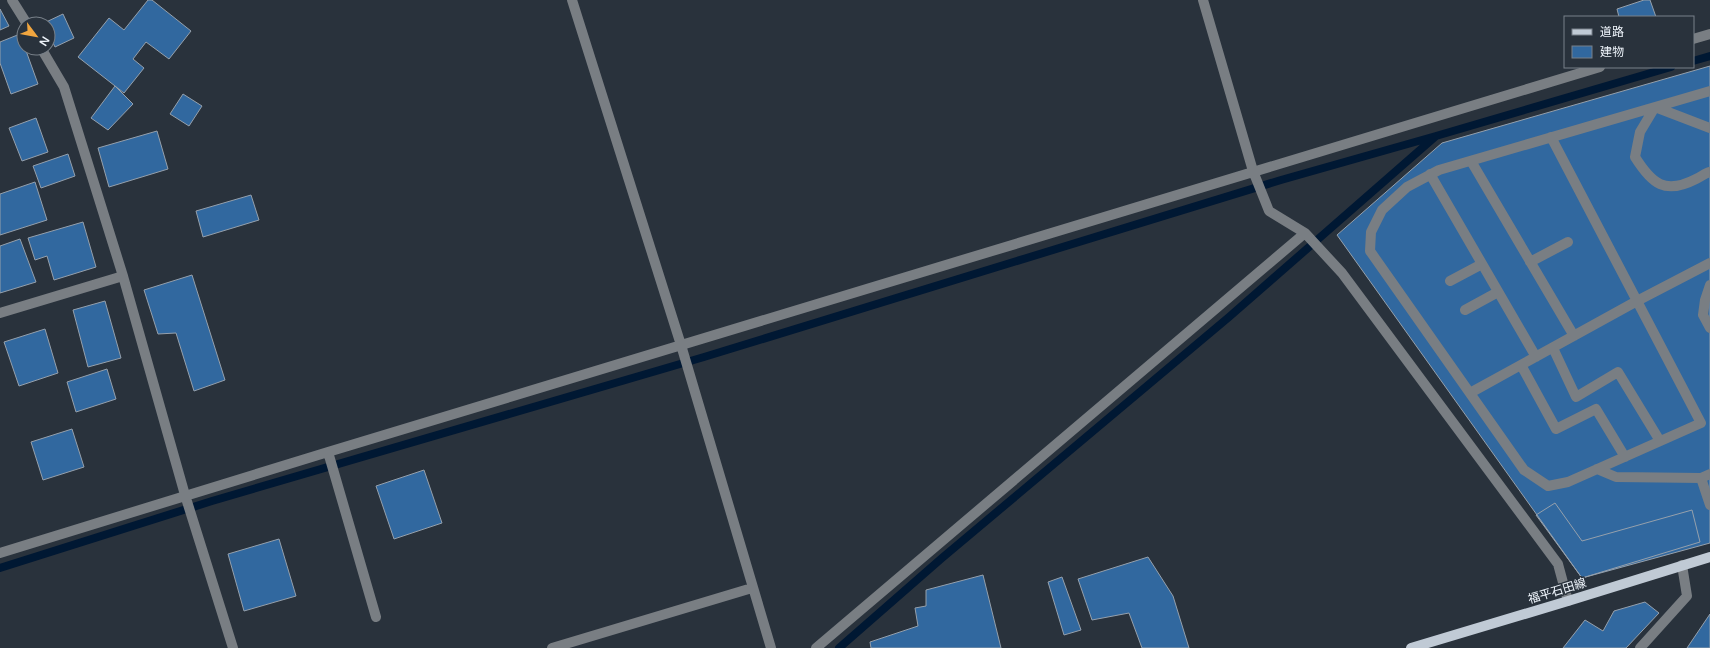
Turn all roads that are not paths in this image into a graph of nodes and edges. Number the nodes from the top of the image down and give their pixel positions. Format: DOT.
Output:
graph roads {
  1 [pos="12,0"];
  2 [pos="572,0"];
  3 [pos="1203,0"];
  4 [pos="22,16"];
  5 [pos="1710,34"];
  6 [pos="1694,39"];
  7 [pos="46,56"];
  8 [pos="1597,68"];
  9 [pos="1710,91"];
  10 [pos="1655,107"];
  11 [pos="1710,128"];
  12 [pos="1551,137"];
  13 [pos="1471,161"];
  14 [pos="1253,171"];
  15 [pos="1710,172"];
  16 [pos="1430,174"];
  17 [pos="1305,233"];
  18 [pos="1568,242"];
  19 [pos="1530,262"];
  20 [pos="1710,263"];
  21 [pos="1482,264"];
  22 [pos="123,276"];
  23 [pos="1450,281"];
  24 [pos="1710,285"];
  25 [pos="1498,292"];
  26 [pos="1637,301"];
  27 [pos="1465,310"];
  28 [pos="0,313"];
  29 [pos="1710,328"];
  30 [pos="1574,336"];
  31 [pos="681,345"];
  32 [pos="1553,348"];
  33 [pos="1536,357"];
  34 [pos="1521,365"];
  35 [pos="1470,393"];
  36 [pos="1706,422"];
  37 [pos="1660,441"];
  38 [pos="328,452"];
  39 [pos="1625,457"];
  40 [pos="1597,469"];
  41 [pos="1705,476"];
  42 [pos="185,495"];
  43 [pos="1710,504"];
  44 [pos="0,553"];
  45 [pos="1710,557"];
  46 [pos="1682,566"];
  47 [pos="752,588"];
  48 [pos="1568,602"];
  49 [pos="376,616"];
  50 [pos="233,648"];
  51 [pos="552,648"];
  52 [pos="771,648"];
  53 [pos="816,648"];
  54 [pos="1411,648"];
  55 [pos="1640,648"];
  1 -- 4 [label="street"];
  2 -- 31 [label="street"];
  3 -- 14 [label="street"];
  5 -- 6 [label="street"];
  7 -- 22 [label="street"];
  8 -- 14 [label="street"];
  9 -- 10 [label="street"];
  10 -- 11 [label="street"];
  10 -- 12 [label="street"];
  10 -- 15 [label="street"];
  12 -- 13 [label="street"];
  12 -- 26 [label="street"];
  13 -- 16 [label="street"];
  13 -- 19 [label="street"];
  14 -- 17 [label="street"];
  14 -- 31 [label="street"];
  16 -- 21 [label="street"];
  16 -- 35 [label="street"];
  17 -- 48 [label="street"];
  17 -- 53 [label="street"];
  18 -- 19 [label="street"];
  19 -- 30 [label="street"];
  20 -- 26 [label="street"];
  21 -- 23 [label="street"];
  21 -- 25 [label="street"];
  22 -- 28 [label="street"];
  22 -- 42 [label="street"];
  24 -- 29 [label="street"];
  25 -- 27 [label="street"];
  25 -- 33 [label="street"];
  26 -- 30 [label="street"];
  26 -- 36 [label="street"];
  30 -- 32 [label="street"];
  31 -- 38 [label="street"];
  31 -- 47 [label="street"];
  32 -- 33 [label="street"];
  32 -- 37 [label="street"];
  33 -- 34 [label="street"];
  34 -- 35 [label="street"];
  34 -- 39 [label="street"];
  35 -- 40 [label="street"];
  36 -- 37 [label="street"];
  37 -- 39 [label="street"];
  38 -- 42 [label="street"];
  38 -- 49 [label="street"];
  39 -- 40 [label="street"];
  40 -- 41 [label="street"];
  41 -- 43 [label="street"];
  42 -- 44 [label="street"];
  42 -- 50 [label="street"];
  45 -- 46 [label="main road, 福平石田線"];
  46 -- 48 [label="main road, 福平石田線"];
  46 -- 55 [label="street"];
  47 -- 51 [label="street"];
  47 -- 52 [label="street"];
  48 -- 54 [label="main road, 福平石田線"];
}
